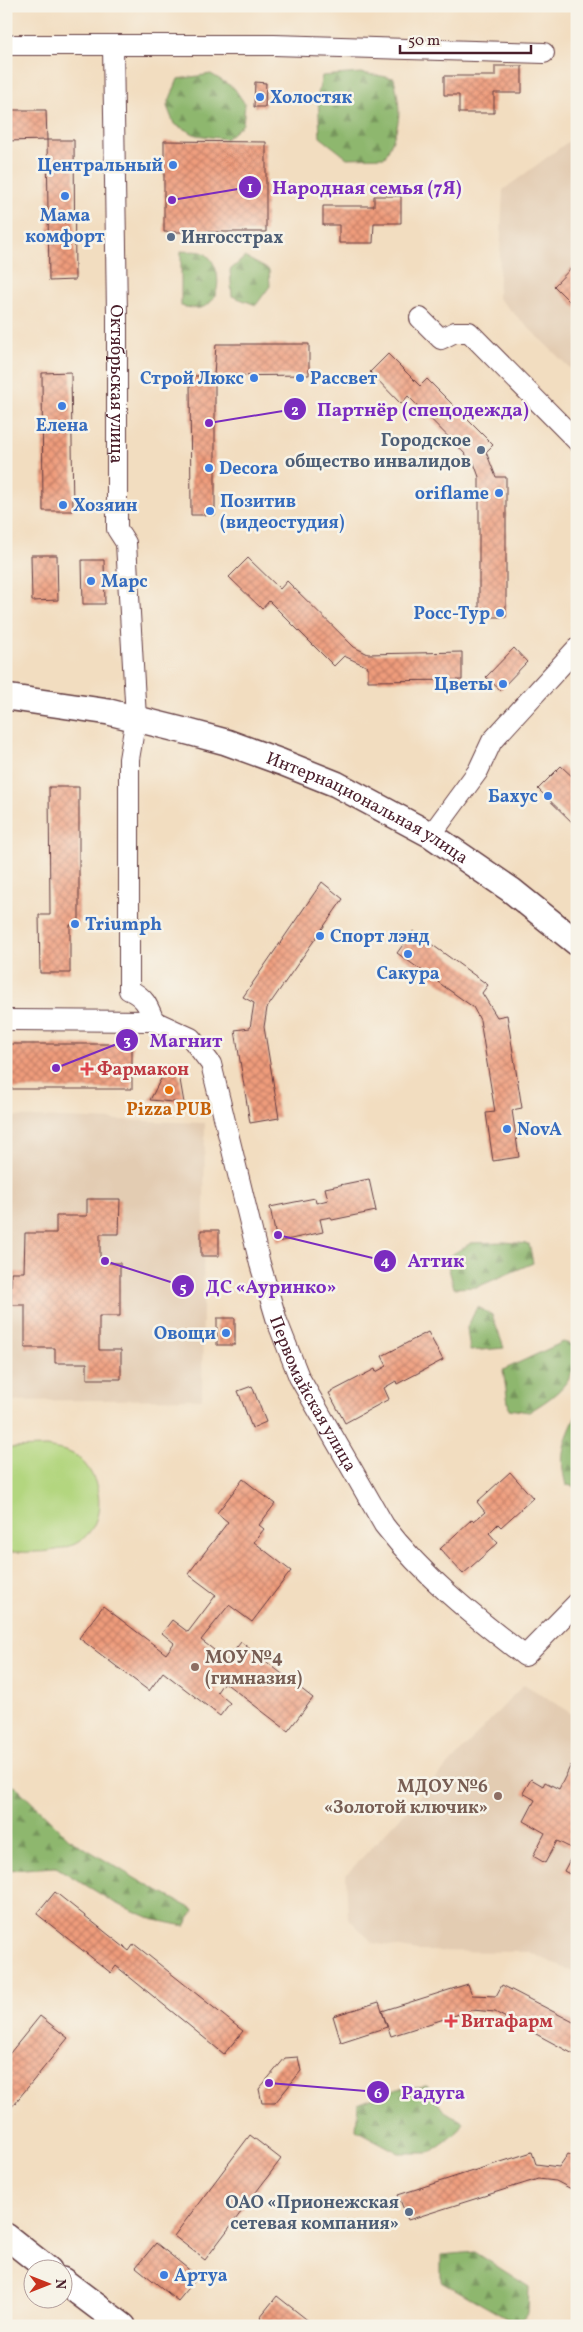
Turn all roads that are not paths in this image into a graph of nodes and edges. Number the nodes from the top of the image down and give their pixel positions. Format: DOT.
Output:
graph roads {
  1 [pos="6,45"];
  2 [pos="113,46"];
  3 [pos="544,53"];
  4 [pos="420,318"];
  5 [pos="577,441"];
  6 [pos="577,648"];
  7 [pos="6,697"];
  8 [pos="136,718"];
  9 [pos="431,835"];
  10 [pos="577,943"];
  11 [pos="6,1020"];
  12 [pos="154,1021"];
  13 [pos="577,1603"];
  14 [pos="6,2236"];
  15 [pos="36,2260"];
  16 [pos="72,2288"];
  17 [pos="122,2326"];
  1 -- 2 [label="street"];
  2 -- 3 [label="street"];
  2 -- 8 [label="street, Октябрьская улица"];
  4 -- 5 [label="street"];
  6 -- 9 [label="street"];
  7 -- 8 [label="main road, Интернациональная улица"];
  8 -- 9 [label="main road, Интернациональная улица"];
  8 -- 12 [label="street"];
  9 -- 10 [label="main road, Интернациональная улица"];
  11 -- 12 [label="street, Первомайская улица"];
  12 -- 13 [label="street, Первомайская улица"];
  14 -- 15 [label="main road"];
  16 -- 17 [label="main road"];
}
